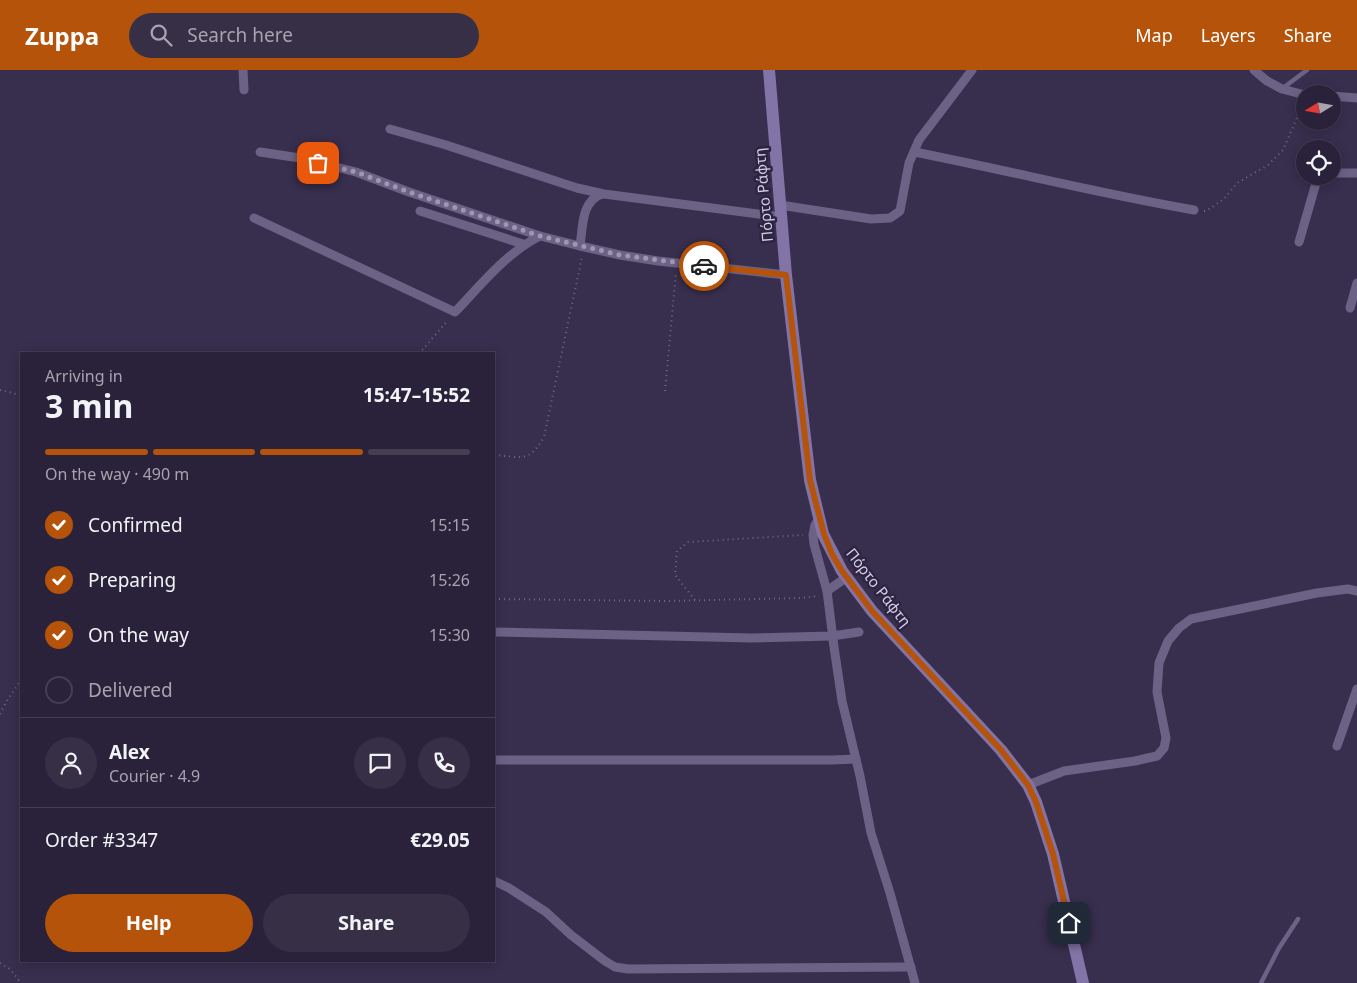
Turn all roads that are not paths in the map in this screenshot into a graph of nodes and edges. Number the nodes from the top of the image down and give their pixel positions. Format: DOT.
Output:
graph roads {
  1 [pos="243,70"];
  2 [pos="769,70"];
  3 [pos="972,70"];
  4 [pos="1307,70"];
  5 [pos="1257,71"];
  6 [pos="1282,89"];
  7 [pos="244,90"];
  8 [pos="1296,92"];
  9 [pos="1341,97"];
  10 [pos="1357,98"];
  11 [pos="390,129"];
  12 [pos="260,152"];
  13 [pos="914,152"];
  14 [pos="1341,173"];
  15 [pos="1357,173"];
  16 [pos="1315,185"];
  17 [pos="604,194"];
  18 [pos="1194,210"];
  19 [pos="420,211"];
  20 [pos="781,211"];
  21 [pos="254,218"];
  22 [pos="540,236"];
  23 [pos="1299,242"];
  24 [pos="523,244"];
  25 [pos="582,246"];
  26 [pos="786,275"];
  27 [pos="1357,283"];
  28 [pos="1350,308"];
  29 [pos="819,519"];
  30 [pos="847,577"];
  31 [pos="827,591"];
  32 [pos="1357,591"];
  33 [pos="495,632"];
  34 [pos="859,632"];
  35 [pos="832,636"];
  36 [pos="1357,689"];
  37 [pos="1336,746"];
  38 [pos="856,759"];
  39 [pos="495,760"];
  40 [pos="1028,785"];
  41 [pos="495,881"];
  42 [pos="1298,919"];
  43 [pos="911,967"];
  44 [pos="915,983"];
  45 [pos="1083,983"];
  46 [pos="1261,983"];
  1 -- 7 [label="street"];
  2 -- 20 [label="main road, Πόρτο Ράφτη"];
  3 -- 13 [label="street"];
  4 -- 6 [label="lane"];
  5 -- 6 [label="street"];
  6 -- 8 [label="street"];
  9 -- 10 [label="street"];
  11 -- 17 [label="street"];
  12 -- 22 [label="street"];
  13 -- 18 [label="street"];
  13 -- 20 [label="street"];
  14 -- 15 [label="street"];
  16 -- 23 [label="street"];
  17 -- 20 [label="street"];
  17 -- 25 [label="street"];
  19 -- 24 [label="street"];
  20 -- 26 [label="main road, Πόρτο Ράφτη"];
  21 -- 24 [label="street"];
  22 -- 24 [label="street"];
  22 -- 25 [label="street"];
  25 -- 26 [label="street"];
  26 -- 29 [label="main road, Πόρτο Ράφτη"];
  27 -- 28 [label="street"];
  29 -- 30 [label="main road, Πόρτο Ράφτη"];
  29 -- 31 [label="street"];
  30 -- 31 [label="street"];
  30 -- 40 [label="main road, Πόρτο Ράφτη"];
  31 -- 35 [label="street"];
  32 -- 40 [label="street"];
  33 -- 35 [label="street"];
  34 -- 35 [label="street"];
  35 -- 38 [label="street"];
  36 -- 37 [label="street"];
  38 -- 39 [label="street"];
  38 -- 43 [label="street"];
  40 -- 45 [label="main road, Πόρτο Ράφτη"];
  41 -- 43 [label="street"];
  42 -- 46 [label="lane"];
  43 -- 44 [label="street"];
}
